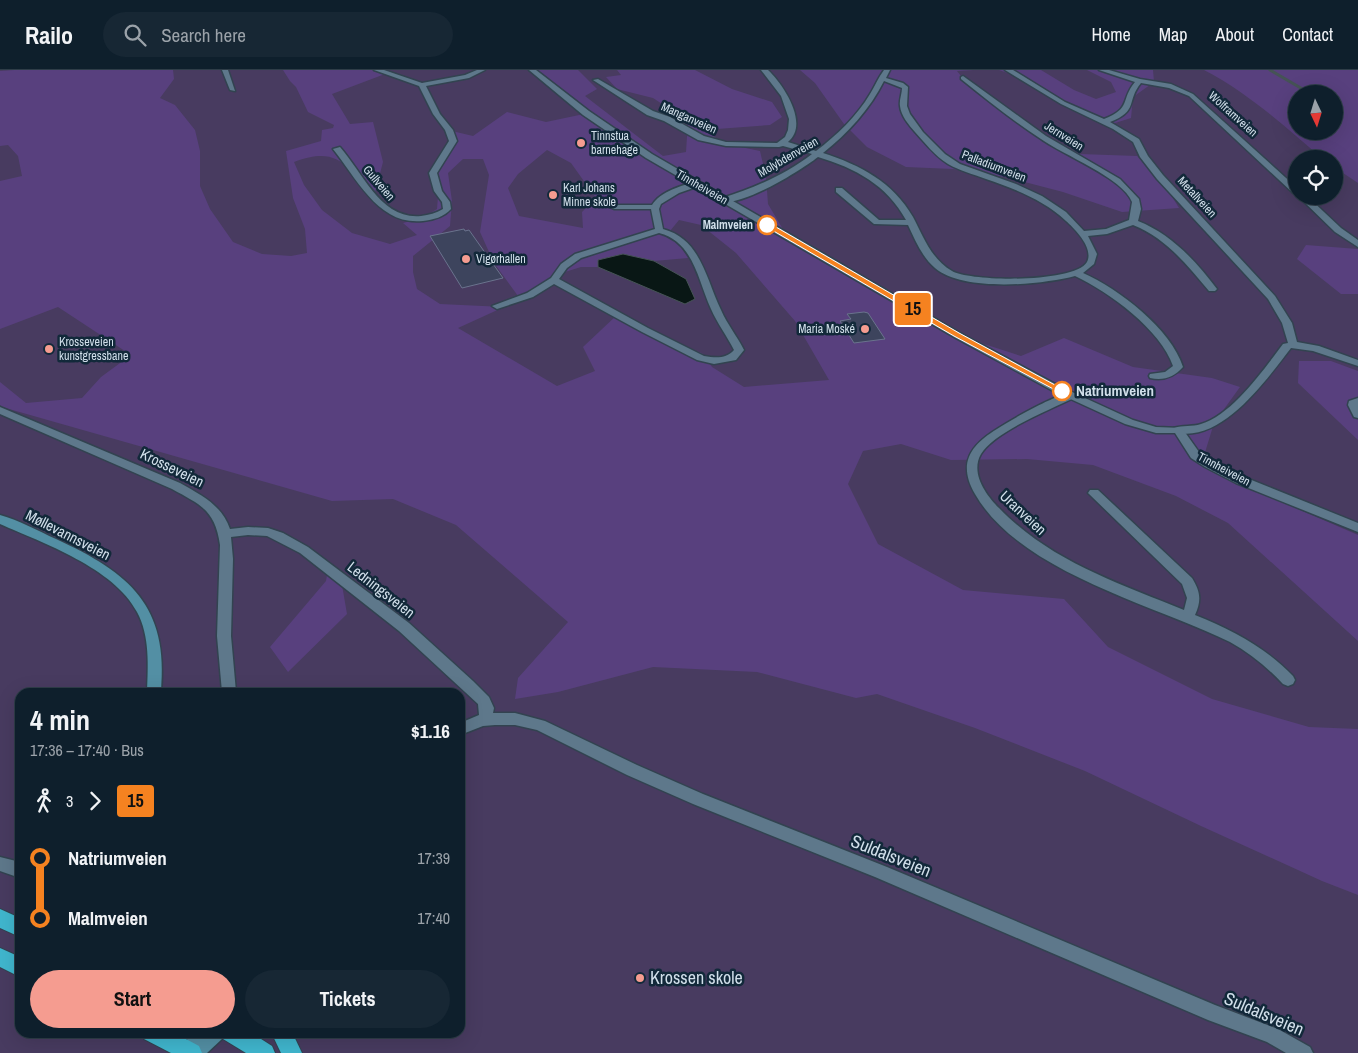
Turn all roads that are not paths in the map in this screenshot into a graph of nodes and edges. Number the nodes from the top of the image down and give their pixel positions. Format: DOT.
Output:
graph roads {
  1 [pos="225,70"];
  2 [pos="376,70"];
  3 [pos="482,70"];
  4 [pos="532,70"];
  5 [pos="764,70"];
  6 [pos="887,70"];
  7 [pos="1008,70"];
  8 [pos="1102,70"];
  9 [pos="963,78"];
  10 [pos="882,79"];
  11 [pos="596,80"];
  12 [pos="1139,81"];
  13 [pos="422,86"];
  14 [pos="233,90"];
  15 [pos="1105,121"];
  16 [pos="783,143"];
  17 [pos="337,149"];
  18 [pos="819,154"];
  19 [pos="696,184"];
  20 [pos="1288,184"];
  21 [pos="839,190"];
  22 [pos="725,200"];
  23 [pos="1312,205"];
  24 [pos="614,207"];
  25 [pos="655,207"];
  26 [pos="1133,222"];
  27 [pos="912,223"];
  28 [pos="659,230"];
  29 [pos="1082,234"];
  30 [pos="1358,244"];
  31 [pos="1077,274"];
  32 [pos="554,280"];
  33 [pos="1212,289"];
  34 [pos="498,306"];
  35 [pos="1293,344"];
  36 [pos="1358,363"];
  37 [pos="1154,376"];
  38 [pos="1072,395"];
  39 [pos="1358,401"];
  40 [pos="0,410"];
  41 [pos="1358,415"];
  42 [pos="1178,430"];
  43 [pos="1094,493"];
  44 [pos="0,519"];
  45 [pos="1358,528"];
  46 [pos="224,534"];
  47 [pos="1188,616"];
  48 [pos="1288,680"];
  49 [pos="154,688"];
  50 [pos="228,688"];
  51 [pos="485,720"];
  52 [pos="465,727"];
  53 [pos="0,864"];
  54 [pos="15,868"];
  55 [pos="0,918"];
  56 [pos="15,926"];
  57 [pos="0,957"];
  58 [pos="15,964"];
  59 [pos="163,1038"];
  60 [pos="197,1038"];
  61 [pos="210,1038"];
  62 [pos="240,1038"];
  63 [pos="284,1038"];
  64 [pos="193,1053"];
  65 [pos="265,1053"];
  66 [pos="292,1053"];
  67 [pos="1304,1053"];
  1 -- 14 [label="street"];
  2 -- 13 [label="street"];
  3 -- 13 [label="street"];
  4 -- 19 [label="street, Tinnheiveien"];
  5 -- 16 [label="street"];
  6 -- 10 [label="street, Molybdenveien"];
  7 -- 15 [label="street, Metallveien"];
  8 -- 12 [label="street, Wolframveien"];
  9 -- 26 [label="street, Jernveien"];
  10 -- 18 [label="street, Molybdenveien"];
  10 -- 29 [label="street, Palladiumveien"];
  11 -- 16 [label="street, Manganveien"];
  12 -- 15 [label="street"];
  12 -- 20 [label="street, Wolframveien"];
  13 -- 17 [label="street, Gullveien"];
  15 -- 35 [label="street, Metallveien"];
  16 -- 18 [label="street, Manganveien"];
  18 -- 22 [label="street, Molybdenveien"];
  18 -- 27 [label="street"];
  19 -- 22 [label="street, Tinnheiveien"];
  19 -- 25 [label="street"];
  21 -- 27 [label="street"];
  22 -- 38 [label="street, Tinnheiveien"];
  23 -- 30 [label="street"];
  24 -- 25 [label="street"];
  25 -- 28 [label="street"];
  26 -- 29 [label="street"];
  26 -- 33 [label="street"];
  27 -- 31 [label="street"];
  28 -- 32 [label="street"];
  28 -- 32 [label="street"];
  29 -- 31 [label="street, Palladiumveien"];
  31 -- 37 [label="street"];
  32 -- 34 [label="street"];
  35 -- 36 [label="street"];
  35 -- 42 [label="street"];
  38 -- 42 [label="street, Tinnheiveien"];
  38 -- 47 [label="street, Uranveien"];
  39 -- 41 [label="street"];
  40 -- 46 [label="street, Krosseveien"];
  42 -- 45 [label="street, Tinnheiveien"];
  43 -- 47 [label="street"];
  44 -- 49 [label="main road, Møllevannsveien"];
  46 -- 50 [label="street, Krosseveien"];
  46 -- 51 [label="street, Ledningsveien"];
  47 -- 48 [label="street, Uranveien"];
  51 -- 52 [label="street, Suldalsveien"];
  51 -- 67 [label="street, Suldalsveien"];
  53 -- 54 [label="street"];
  55 -- 56 [label="highway"];
  57 -- 58 [label="highway"];
  59 -- 64 [label="highway"];
  60 -- 64 [label="main road"];
  61 -- 64 [label="main road"];
  62 -- 65 [label="highway"];
  63 -- 66 [label="highway"];
}
